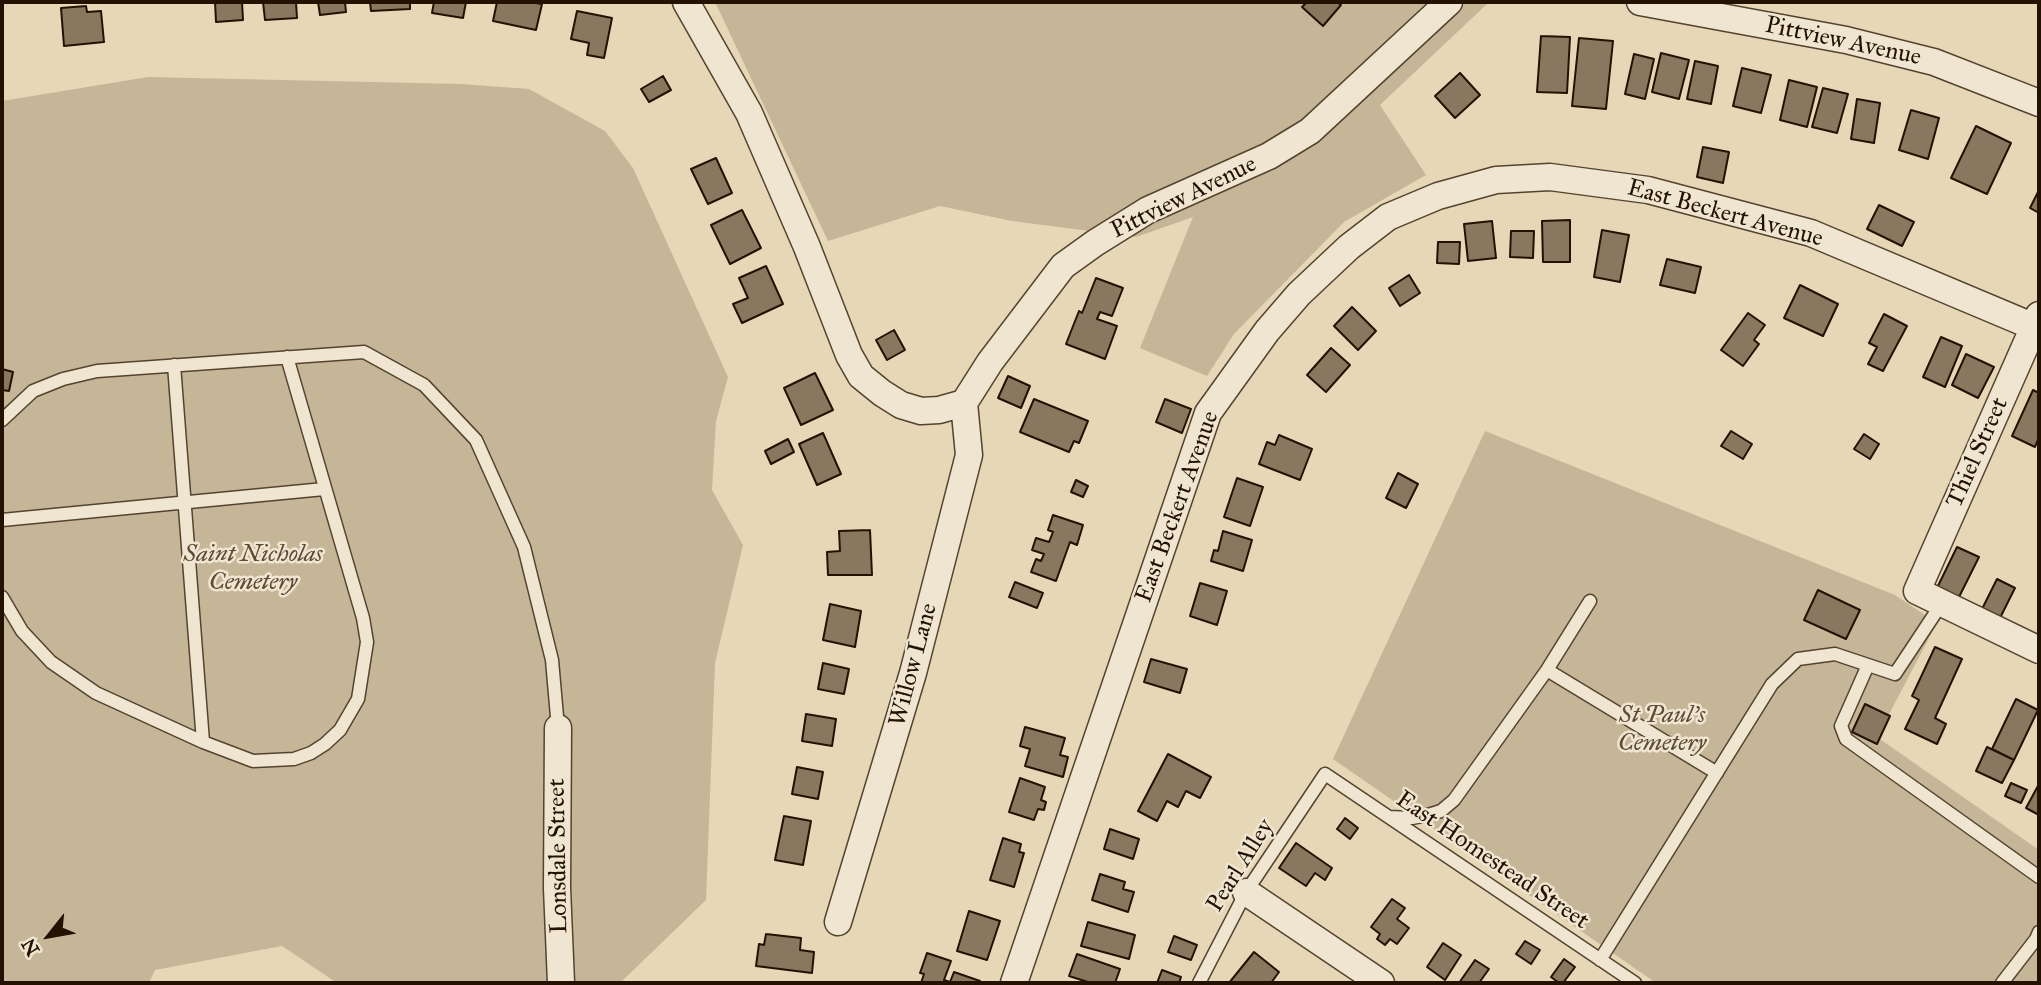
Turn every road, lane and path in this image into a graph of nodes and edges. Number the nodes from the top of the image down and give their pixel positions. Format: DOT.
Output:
graph roads {
  1 [pos="686,2"];
  2 [pos="1449,2"];
  3 [pos="1640,2"];
  4 [pos="2039,103"];
  5 [pos="2037,323"];
  6 [pos="287,357"];
  7 [pos="174,365"];
  8 [pos="964,403"];
  9 [pos="2,420"];
  10 [pos="324,489"];
  11 [pos="186,502"];
  12 [pos="2,520"];
  13 [pos="2,597"];
  14 [pos="1590,601"];
  15 [pos="1942,603"];
  16 [pos="2039,650"];
  17 [pos="1868,665"];
  18 [pos="1547,670"];
  19 [pos="558,728"];
  20 [pos="203,742"];
  21 [pos="1717,773"];
  22 [pos="1325,774"];
  23 [pos="1390,817"];
  24 [pos="2039,877"];
  25 [pos="1246,892"];
  26 [pos="838,922"];
  27 [pos="2039,932"];
  28 [pos="1600,960"];
  29 [pos="561,983"];
  30 [pos="1014,983"];
  31 [pos="1199,983"];
  32 [pos="1381,983"];
  33 [pos="1635,983"];
  34 [pos="2002,983"];
  1 -- 8 [label="street"];
  2 -- 8 [label="street, Pittview Avenue"];
  3 -- 4 [label="street, Pittview Avenue"];
  5 -- 15 [label="street, Thiel Street"];
  5 -- 30 [label="street, East Beckert Avenue"];
  6 -- 7 [label="lane"];
  6 -- 10 [label="lane"];
  6 -- 19 [label="lane"];
  7 -- 9 [label="lane"];
  7 -- 11 [label="lane"];
  8 -- 26 [label="street, Willow Lane"];
  10 -- 11 [label="lane"];
  10 -- 20 [label="lane"];
  11 -- 12 [label="lane"];
  11 -- 20 [label="lane"];
  13 -- 20 [label="lane"];
  14 -- 18 [label="lane"];
  15 -- 16 [label="street"];
  15 -- 17 [label="lane"];
  17 -- 21 [label="lane"];
  17 -- 24 [label="lane"];
  18 -- 21 [label="lane"];
  18 -- 23 [label="lane"];
  19 -- 29 [label="street, Lonsdale Street"];
  21 -- 28 [label="lane"];
  22 -- 23 [label="lane, East Homestead Street"];
  22 -- 25 [label="lane, Pearl Alley"];
  23 -- 28 [label="lane, East Homestead Street"];
  25 -- 31 [label="lane, Pearl Alley"];
  25 -- 32 [label="street"];
  27 -- 34 [label="lane"];
  28 -- 33 [label="lane, East Homestead Street"];
}
